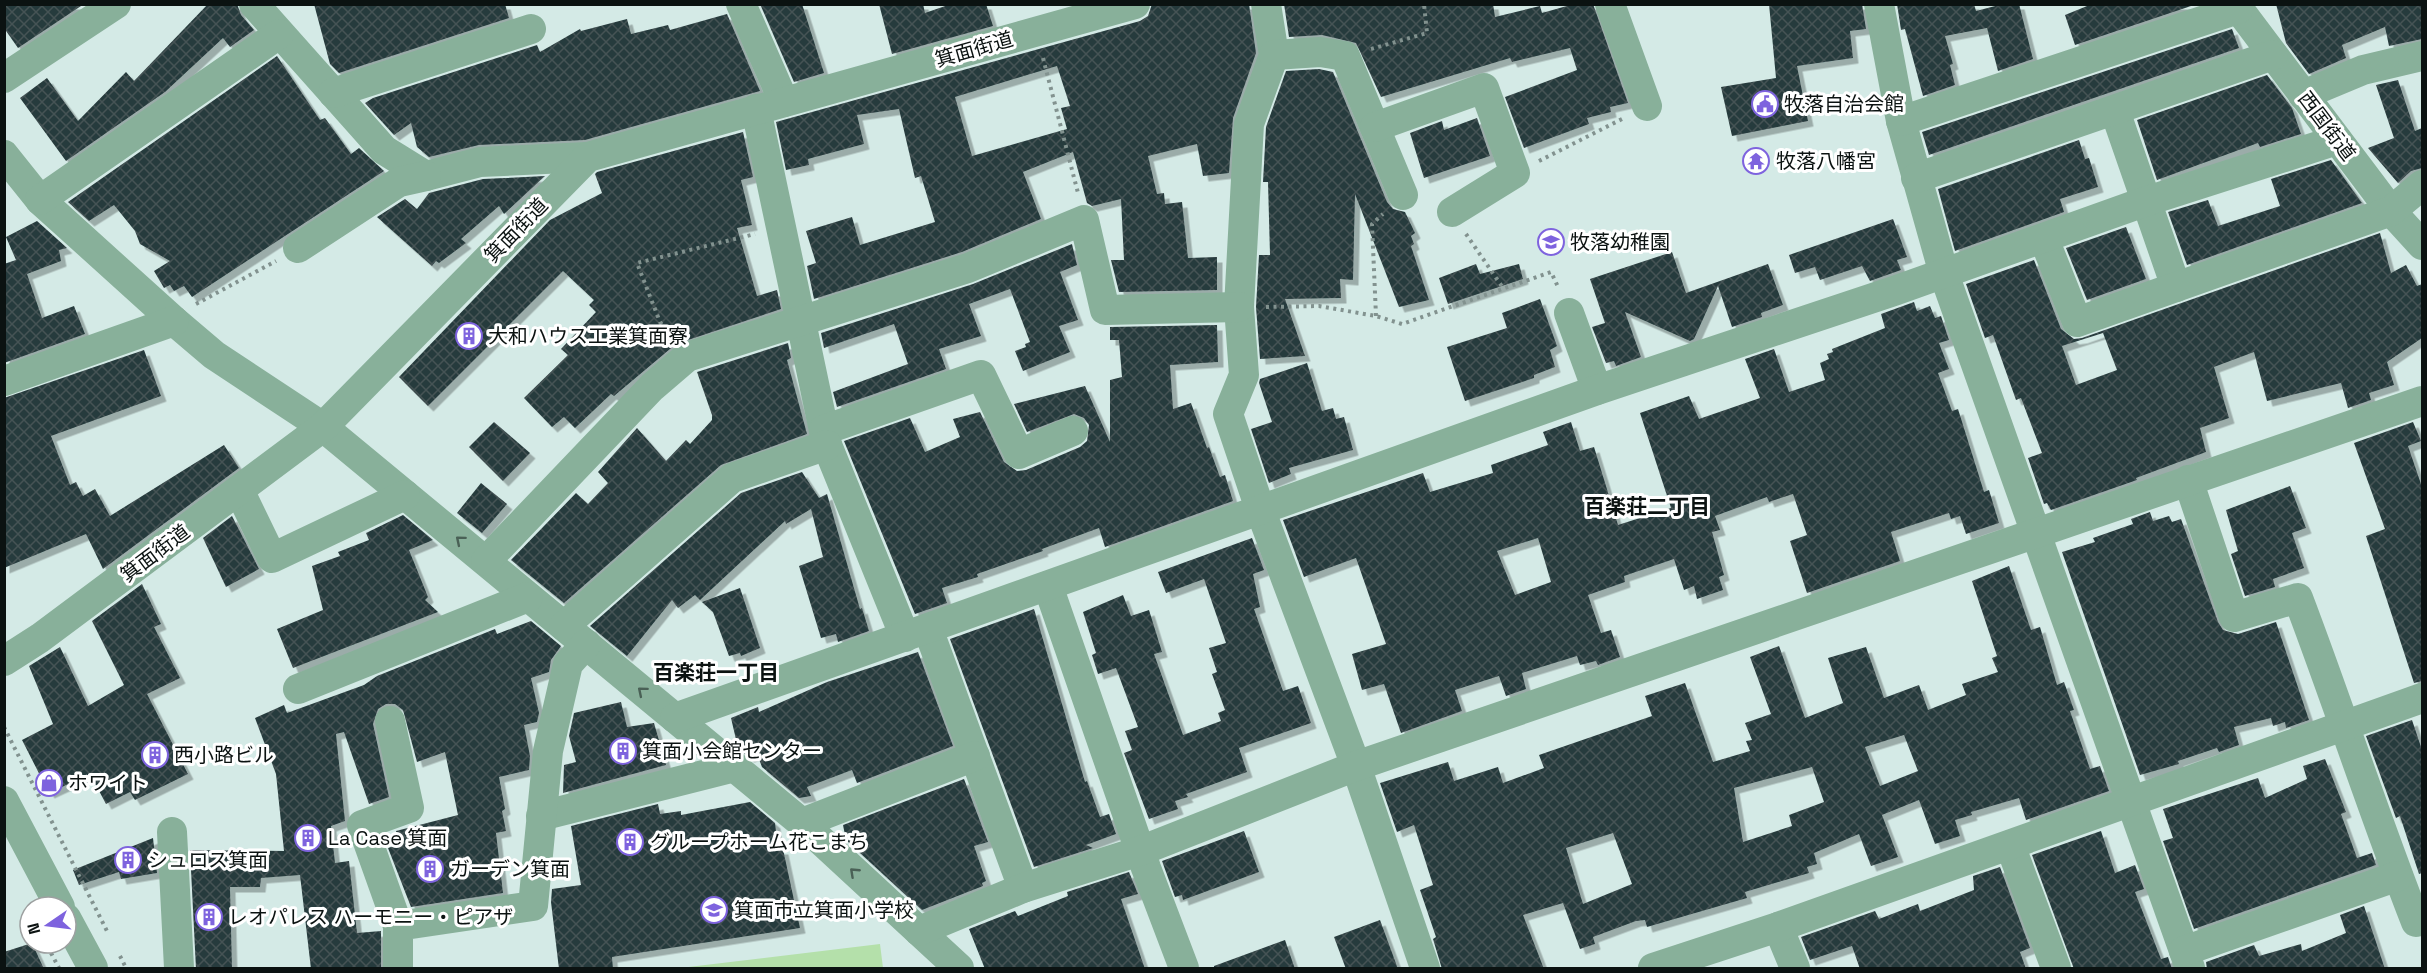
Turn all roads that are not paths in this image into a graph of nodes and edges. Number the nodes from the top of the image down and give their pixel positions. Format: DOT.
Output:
graph roads {
  1 [pos="116,4"];
  2 [pos="254,4"];
  3 [pos="741,4"];
  4 [pos="1135,4"];
  5 [pos="1266,4"];
  6 [pos="1610,4"];
  7 [pos="1879,4"];
  8 [pos="2236,7"];
  9 [pos="531,29"];
  10 [pos="279,34"];
  11 [pos="1274,55"];
  12 [pos="2273,55"];
  13 [pos="2422,56"];
  14 [pos="4,78"];
  15 [pos="333,93"];
  16 [pos="2303,95"];
  17 [pos="770,106"];
  18 [pos="1647,106"];
  19 [pos="2115,111"];
  20 [pos="1901,121"];
  21 [pos="1375,127"];
  22 [pos="2337,140"];
  23 [pos="4,154"];
  24 [pos="588,157"];
  25 [pos="426,176"];
  26 [pos="1916,178"];
  27 [pos="2422,185"];
  28 [pos="1403,195"];
  29 [pos="40,200"];
  30 [pos="2144,202"];
  31 [pos="2391,211"];
  32 [pos="1452,212"];
  33 [pos="2044,239"];
  34 [pos="2422,245"];
  35 [pos="298,248"];
  36 [pos="1944,274"];
  37 [pos="2176,287"];
  38 [pos="1239,307"];
  39 [pos="1569,313"];
  40 [pos="170,317"];
  41 [pos="801,322"];
  42 [pos="4,381"];
  43 [pos="1597,390"];
  44 [pos="2422,401"];
  45 [pos="323,427"];
  46 [pos="1073,430"];
  47 [pos="826,438"];
  48 [pos="2188,480"];
  49 [pos="239,490"];
  50 [pos="405,495"];
  51 [pos="1260,509"];
  52 [pos="2037,532"];
  53 [pos="486,561"];
  54 [pos="1048,586"];
  55 [pos="528,597"];
  56 [pos="916,633"];
  57 [pos="575,635"];
  58 [pos="4,661"];
  59 [pos="298,689"];
  60 [pos="2422,698"];
  61 [pos="675,718"];
  62 [pos="390,721"];
  63 [pos="2346,725"];
  64 [pos="975,756"];
  65 [pos="1356,766"];
  66 [pos="735,767"];
  67 [pos="4,801"];
  68 [pos="2130,802"];
  69 [pos="541,816"];
  70 [pos="802,823"];
  71 [pos="172,832"];
  72 [pos="2010,845"];
  73 [pos="1140,851"];
  74 [pos="2398,876"];
  75 [pos="1023,888"];
  76 [pos="54,895"];
  77 [pos="2422,920"];
  78 [pos="398,926"];
  79 [pos="1778,927"];
  80 [pos="919,931"];
  81 [pos="78,941"];
  82 [pos="2187,960"];
  83 [pos="93,969"];
  84 [pos="179,969"];
  85 [pos="398,969"];
  86 [pos="959,969"];
  87 [pos="1184,969"];
  88 [pos="1425,969"];
  89 [pos="1653,969"];
  90 [pos="1795,969"];
  91 [pos="2056,969"];
  1 -- 14 [label="street"];
  2 -- 10 [label="street"];
  3 -- 17 [label="street"];
  4 -- 17 [label="street, 箕面街道"];
  5 -- 11 [label="street"];
  6 -- 18 [label="street"];
  7 -- 20 [label="street"];
  8 -- 12 [label="street, 西国街道"];
  8 -- 20 [label="street"];
  9 -- 15 [label="street"];
  10 -- 15 [label="street"];
  10 -- 29 [label="street"];
  11 -- 21 [label="street"];
  11 -- 38 [label="street"];
  12 -- 16 [label="street, 西国街道"];
  12 -- 19 [label="street"];
  13 -- 16 [label="street"];
  15 -- 25 [label="street"];
  16 -- 22 [label="street, 西国街道"];
  17 -- 24 [label="street, 箕面街道"];
  17 -- 41 [label="street"];
  19 -- 26 [label="street"];
  19 -- 30 [label="street"];
  20 -- 26 [label="street"];
  21 -- 28 [label="street"];
  21 -- 32 [label="street"];
  22 -- 30 [label="street"];
  22 -- 31 [label="street, 西国街道"];
  23 -- 29 [label="street"];
  24 -- 25 [label="street"];
  24 -- 45 [label="street, 箕面街道"];
  25 -- 35 [label="street"];
  26 -- 36 [label="street"];
  27 -- 31 [label="street"];
  29 -- 40 [label="street"];
  30 -- 33 [label="street"];
  30 -- 37 [label="street"];
  31 -- 34 [label="street, 西国街道"];
  31 -- 37 [label="street"];
  33 -- 36 [label="street"];
  33 -- 37 [label="street"];
  36 -- 43 [label="street"];
  36 -- 52 [label="street"];
  38 -- 41 [label="street"];
  38 -- 51 [label="street"];
  39 -- 43 [label="street"];
  40 -- 42 [label="street"];
  40 -- 45 [label="street"];
  41 -- 47 [label="street"];
  41 -- 53 [label="street"];
  43 -- 51 [label="street"];
  44 -- 48 [label="street"];
  45 -- 49 [label="street, 箕面街道"];
  45 -- 50 [label="street"];
  46 -- 47 [label="street"];
  47 -- 56 [label="street"];
  47 -- 57 [label="street"];
  48 -- 52 [label="street"];
  48 -- 63 [label="street"];
  49 -- 50 [label="street"];
  49 -- 58 [label="street, 箕面街道"];
  53 -- 50 [label="street, one-way"];
  51 -- 54 [label="street"];
  51 -- 65 [label="street"];
  52 -- 65 [label="street"];
  52 -- 68 [label="street"];
  53 -- 55 [label="street"];
  54 -- 56 [label="street"];
  54 -- 73 [label="street"];
  55 -- 57 [label="street"];
  55 -- 59 [label="street"];
  56 -- 61 [label="street"];
  56 -- 64 [label="street"];
  61 -- 57 [label="street, one-way"];
  57 -- 69 [label="street"];
  60 -- 63 [label="street"];
  61 -- 66 [label="street"];
  62 -- 78 [label="street"];
  63 -- 68 [label="street"];
  63 -- 74 [label="street"];
  64 -- 70 [label="street"];
  64 -- 75 [label="street"];
  65 -- 73 [label="street"];
  65 -- 88 [label="street"];
  66 -- 69 [label="street"];
  66 -- 70 [label="street"];
  67 -- 76 [label="street"];
  68 -- 72 [label="street"];
  68 -- 82 [label="street"];
  69 -- 78 [label="street"];
  80 -- 70 [label="street, one-way"];
  71 -- 84 [label="street"];
  72 -- 79 [label="street"];
  72 -- 91 [label="street"];
  73 -- 75 [label="street"];
  73 -- 87 [label="street"];
  74 -- 77 [label="street"];
  74 -- 82 [label="street"];
  75 -- 80 [label="street"];
  78 -- 85 [label="street"];
  79 -- 89 [label="street"];
  79 -- 90 [label="street"];
  80 -- 86 [label="street"];
  81 -- 83 [label="street"];
}
